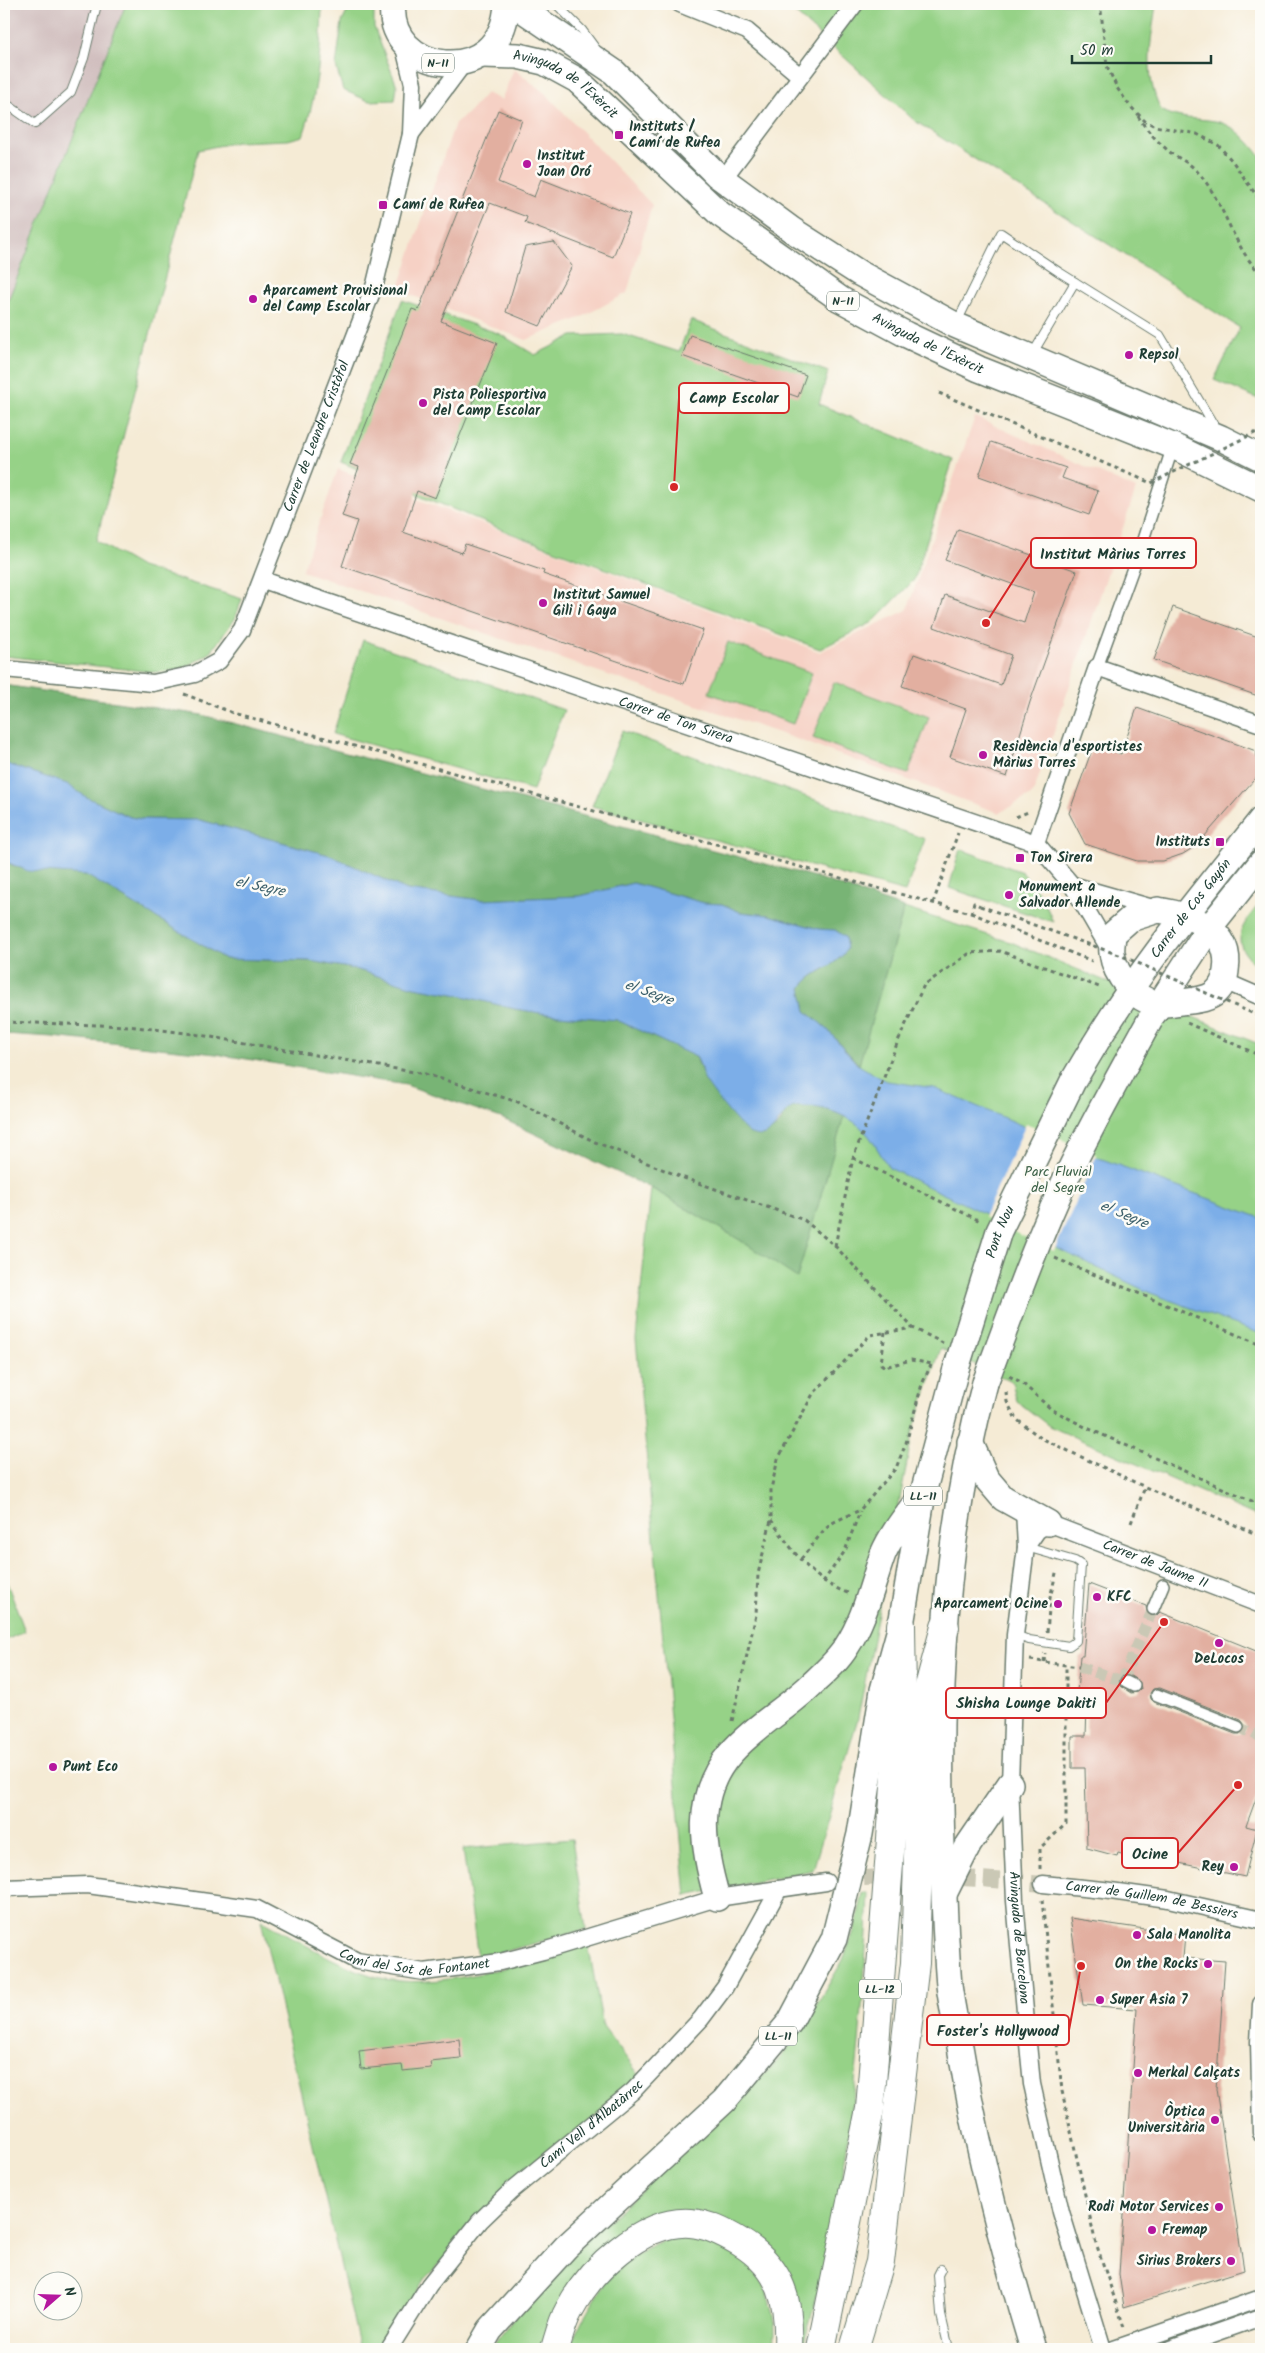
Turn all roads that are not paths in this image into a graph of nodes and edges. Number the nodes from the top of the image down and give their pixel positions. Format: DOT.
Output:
graph roads {
  1 [pos="97,4"];
  2 [pos="394,4"];
  3 [pos="507,4"];
  4 [pos="514,4"];
  5 [pos="556,4"];
  6 [pos="680,4"];
  7 [pos="855,4"];
  8 [pos="401,38"];
  9 [pos="473,59"];
  10 [pos="614,72"];
  11 [pos="800,76"];
  12 [pos="4,102"];
  13 [pos="412,134"];
  14 [pos="723,179"];
  15 [pos="1075,282"];
  16 [pos="955,325"];
  17 [pos="1031,357"];
  18 [pos="1221,438"];
  19 [pos="1173,446"];
  20 [pos="1261,458"];
  21 [pos="1258,489"];
  22 [pos="1130,541"];
  23 [pos="1139,551"];
  24 [pos="263,580"];
  25 [pos="1097,666"];
  26 [pos="4,669"];
  27 [pos="1261,724"];
  28 [pos="1261,820"];
  29 [pos="1036,843"];
  30 [pos="1261,863"];
  31 [pos="1072,886"];
  32 [pos="1158,910"];
  33 [pos="1185,914"];
  34 [pos="1209,928"];
  35 [pos="1102,957"];
  36 [pos="1224,982"];
  37 [pos="1126,994"];
  38 [pos="1261,997"];
  39 [pos="1155,1011"];
  40 [pos="970,1441"];
  41 [pos="923,1493"];
  42 [pos="1024,1510"];
  43 [pos="1048,1523"];
  44 [pos="1026,1547"];
  45 [pos="1163,1585"];
  46 [pos="1261,1605"];
  47 [pos="1153,1609"];
  48 [pos="901,1625"];
  49 [pos="945,1627"];
  50 [pos="1015,1635"];
  51 [pos="1157,1695"];
  52 [pos="1238,1727"];
  53 [pos="1010,1784"];
  54 [pos="826,1882"];
  55 [pos="1042,1886"];
  56 [pos="4,1888"];
  57 [pos="779,1889"];
  58 [pos="944,1894"];
  59 [pos="717,1898"];
  60 [pos="1261,1920"];
  61 [pos="1261,2004"];
  62 [pos="1261,2132"];
  63 [pos="941,2270"];
  64 [pos="1261,2298"];
  65 [pos="1261,2306"];
  66 [pos="1261,2317"];
  67 [pos="1127,2347"];
  68 [pos="389,2349"];
  69 [pos="480,2349"];
  70 [pos="555,2349"];
  71 [pos="788,2349"];
  72 [pos="820,2349"];
  73 [pos="854,2349"];
  74 [pos="949,2349"];
  75 [pos="1033,2349"];
  76 [pos="1103,2349"];
  77 [pos="1170,2349"];
  1 -- 12 [label="lane"];
  2 -- 8 [label="main road, N-II"];
  3 -- 9 [label="main road"];
  4 -- 10 [label="main road, Avinguda de l'Exèrcit / N-II"];
  5 -- 10 [label="lane"];
  6 -- 11 [label="street"];
  7 -- 11 [label="street"];
  8 -- 9 [label="main road, N-II"];
  8 -- 13 [label="street, Carrer de Leandre Cristòfol"];
  9 -- 13 [label="street, Carrer de Leandre Cristòfol"];
  9 -- 19 [label="main road, Avinguda de l'Exèrcit / N-II"];
  10 -- 14 [label="main road, Avinguda de l'Exèrcit / N-II"];
  11 -- 14 [label="street"];
  13 -- 24 [label="street, Carrer de Leandre Cristòfol"];
  14 -- 16 [label="main road, Avinguda de l'Exèrcit / N-II"];
  15 -- 16 [label="lane"];
  15 -- 17 [label="lane"];
  15 -- 18 [label="lane"];
  16 -- 17 [label="main road, Avinguda de l'Exèrcit / N-II"];
  17 -- 18 [label="main road, Avinguda de l'Exèrcit / N-II"];
  18 -- 20 [label="main road, Avinguda de l'Exèrcit / N-II"];
  19 -- 21 [label="main road, Avinguda de l'Exèrcit / N-II"];
  19 -- 23 [label="street"];
  22 -- 23 [label="street"];
  23 -- 25 [label="street"];
  24 -- 26 [label="street, Carrer de Leandre Cristòfol"];
  24 -- 29 [label="street, Carrer de Ton Sirera"];
  25 -- 27 [label="street"];
  25 -- 29 [label="street"];
  28 -- 33 [label="main road, Carrer de Cos Gayón"];
  29 -- 31 [label="street"];
  30 -- 34 [label="main road, Carrer de Cos Gayón"];
  31 -- 32 [label="street"];
  31 -- 35 [label="street"];
  32 -- 33 [label="main road"];
  32 -- 35 [label="main road"];
  33 -- 34 [label="main road"];
  33 -- 37 [label="main road, Carrer de Cos Gayón"];
  34 -- 36 [label="main road"];
  34 -- 39 [label="main road, Carrer de Cos Gayón"];
  35 -- 37 [label="main road"];
  36 -- 38 [label="street"];
  36 -- 39 [label="main road"];
  37 -- 39 [label="main road"];
  37 -- 41 [label="main road, Pont Nou / LL-11, bridge"];
  39 -- 40 [label="main road, LL-11, bridge"];
  40 -- 42 [label="main road"];
  40 -- 49 [label="main road, LL-11"];
  41 -- 48 [label="main road, LL-11"];
  41 -- 59 [label="main road"];
  42 -- 43 [label="main road"];
  42 -- 44 [label="street, Avinguda de Barcelona"];
  43 -- 44 [label="street"];
  43 -- 46 [label="street, Carrer de Jaume II"];
  44 -- 50 [label="street, Avinguda de Barcelona"];
  44 -- 50 [label="lane"];
  45 -- 47 [label="street"];
  48 -- 69 [label="main road, LL-11"];
  48 -- 72 [label="highway, LL-12"];
  49 -- 58 [label="main road, LL-11"];
  49 -- 73 [label="highway, LL-12"];
  50 -- 53 [label="street, Avinguda de Barcelona"];
  51 -- 52 [label="street"];
  53 -- 58 [label="main road"];
  53 -- 76 [label="street, Avinguda de Barcelona"];
  54 -- 57 [label="street, Camí del Sot de Fontanet"];
  55 -- 60 [label="street, Carrer de Guillem de Bessiers"];
  56 -- 59 [label="street, Camí del Sot de Fontanet"];
  57 -- 59 [label="street, Camí del Sot de Fontanet"];
  57 -- 68 [label="street, Camí Vell d'Albatàrrec"];
  58 -- 75 [label="main road, LL-11"];
  61 -- 62 [label="street"];
  63 -- 74 [label="lane"];
  64 -- 67 [label="street"];
  65 -- 67 [label="street"];
  66 -- 77 [label="street"];
  70 -- 71 [label="highway"];
}
